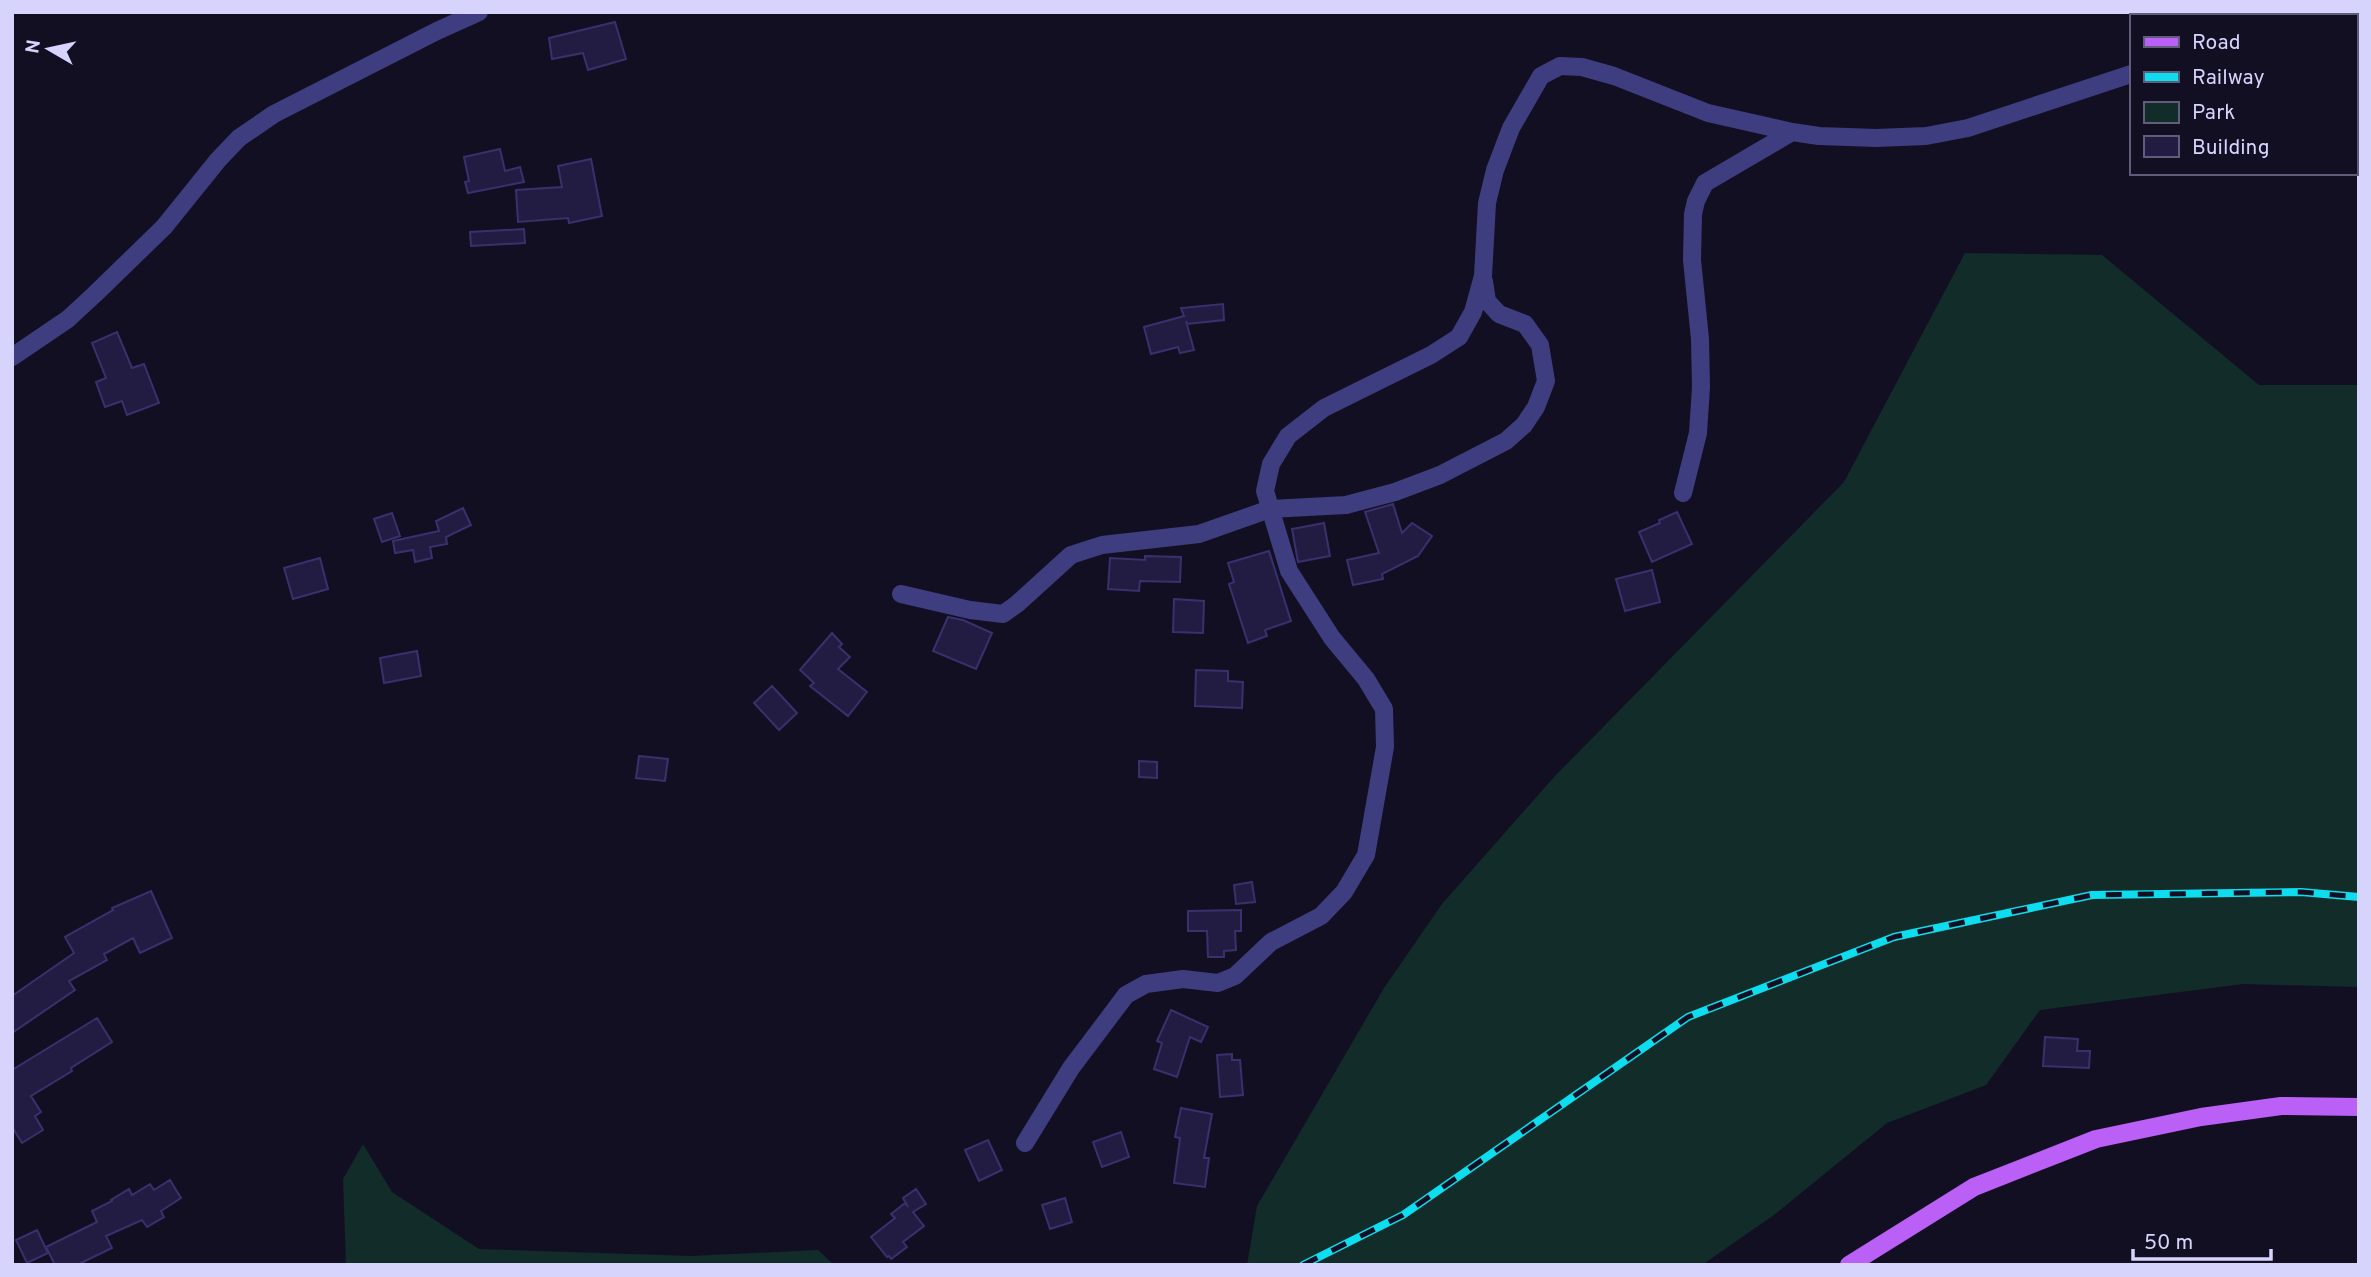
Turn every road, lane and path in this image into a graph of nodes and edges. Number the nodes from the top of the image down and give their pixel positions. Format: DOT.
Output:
graph roads {
  1 [pos="479,12"];
  2 [pos="2130,74"];
  3 [pos="1793,132"];
  4 [pos="1483,276"];
  5 [pos="12,357"];
  6 [pos="1683,493"];
  7 [pos="1270,509"];
  8 [pos="901,594"];
  9 [pos="2359,1107"];
  10 [pos="1025,1143"];
  11 [pos="1849,1265"];
  1 -- 5 [label="street"];
  2 -- 3 [label="street"];
  3 -- 4 [label="street"];
  3 -- 6 [label="street"];
  4 -- 7 [label="street"];
  4 -- 7 [label="street"];
  7 -- 8 [label="street"];
  7 -- 10 [label="street"];
  9 -- 11 [label="main road"];
}
